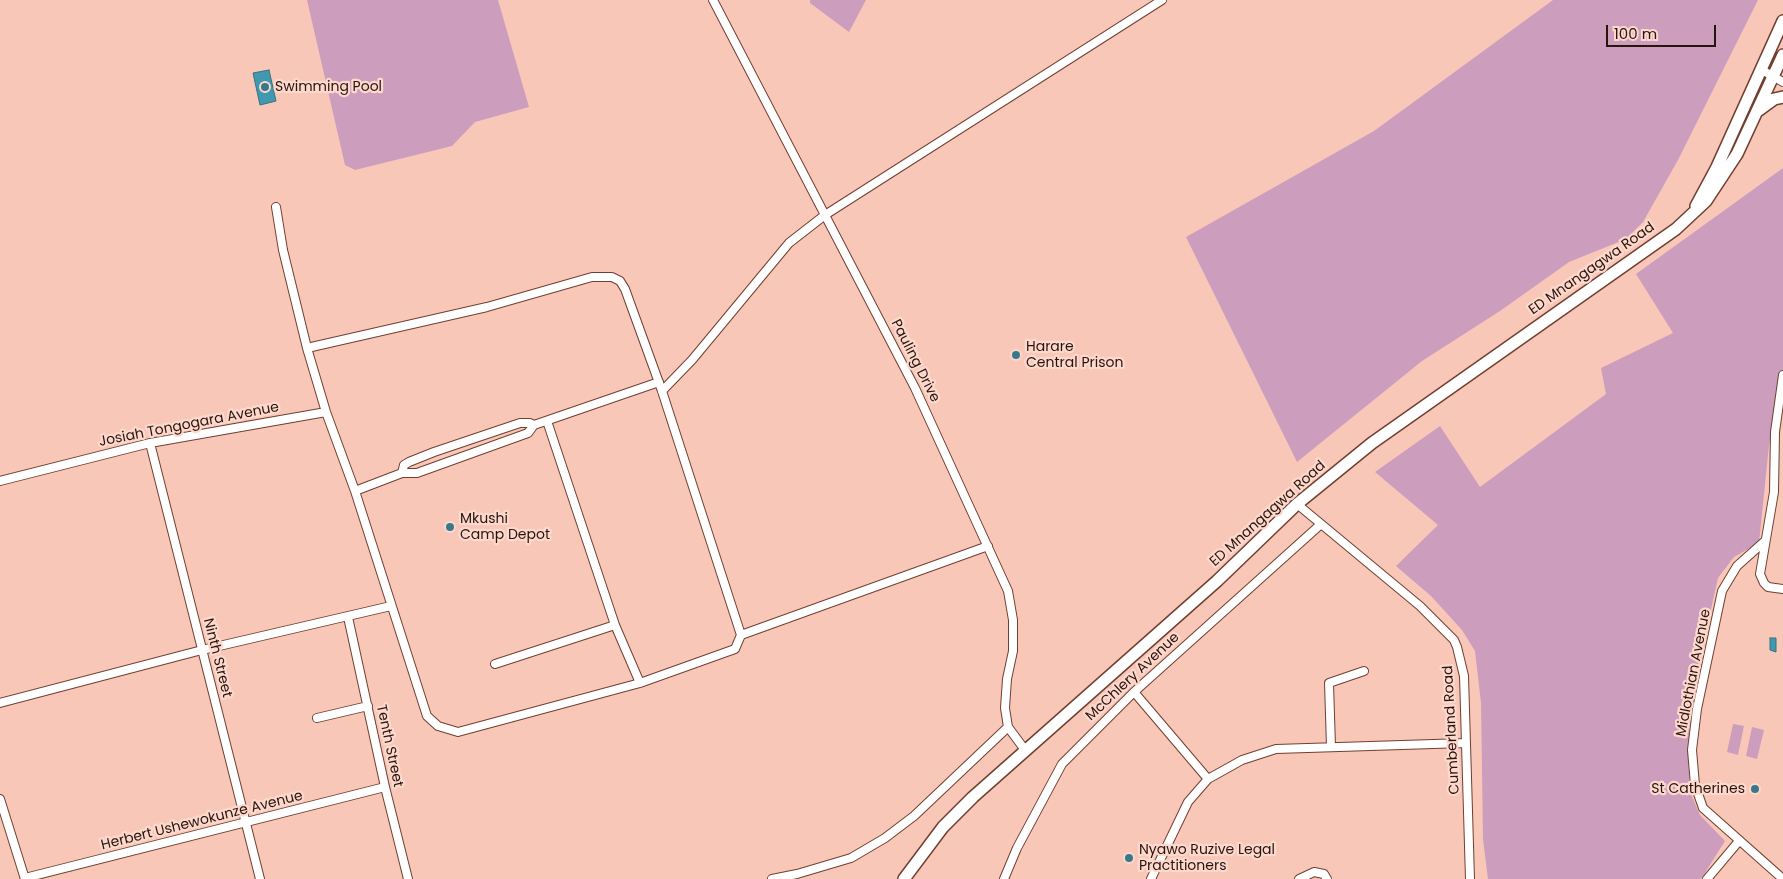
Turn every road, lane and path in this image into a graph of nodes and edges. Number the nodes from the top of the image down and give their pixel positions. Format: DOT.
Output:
graph roads {
  1 [pos="713,0"];
  2 [pos="1162,0"];
  3 [pos="1783,21"];
  4 [pos="1783,55"];
  5 [pos="1762,70"];
  6 [pos="1778,79"];
  7 [pos="1783,96"];
  8 [pos="1757,112"];
  9 [pos="276,207"];
  10 [pos="825,215"];
  11 [pos="1690,216"];
  12 [pos="307,348"];
  13 [pos="1783,375"];
  14 [pos="659,382"];
  15 [pos="662,391"];
  16 [pos="326,412"];
  17 [pos="547,421"];
  18 [pos="534,426"];
  19 [pos="1779,433"];
  20 [pos="150,443"];
  21 [pos="448,448"];
  22 [pos="453,459"];
  23 [pos="402,472"];
  24 [pos="0,481"];
  25 [pos="355,491"];
  26 [pos="1297,504"];
  27 [pos="1320,525"];
  28 [pos="1764,541"];
  29 [pos="988,546"];
  30 [pos="1783,590"];
  31 [pos="391,606"];
  32 [pos="348,617"];
  33 [pos="615,625"];
  34 [pos="741,635"];
  35 [pos="202,650"];
  36 [pos="494,664"];
  37 [pos="1364,671"];
  38 [pos="640,683"];
  39 [pos="1134,692"];
  40 [pos="0,703"];
  41 [pos="368,706"];
  42 [pos="316,718"];
  43 [pos="1008,727"];
  44 [pos="1465,744"];
  45 [pos="1331,747"];
  46 [pos="1025,750"];
  47 [pos="1208,778"];
  48 [pos="385,787"];
  49 [pos="0,799"];
  50 [pos="246,824"];
  51 [pos="1739,841"];
  52 [pos="25,878"];
  53 [pos="260,879"];
  54 [pos="408,879"];
  55 [pos="772,879"];
  56 [pos="904,879"];
  57 [pos="1004,879"];
  58 [pos="1151,879"];
  59 [pos="1299,879"];
  60 [pos="1327,879"];
  61 [pos="1470,879"];
  62 [pos="1707,879"];
  63 [pos="1783,879"];
  1 -- 10 [label="street, Pauling Drive"];
  2 -- 10 [label="street"];
  3 -- 5 [label="highway, ED Mnangagwa Road"];
  4 -- 6 [label="highway, ED Mnangagwa Road"];
  5 -- 6 [label="street"];
  5 -- 11 [label="highway, ED Mnangagwa Road"];
  6 -- 8 [label="highway, ED Mnangagwa Road"];
  7 -- 8 [label="highway"];
  8 -- 11 [label="highway, ED Mnangagwa Road"];
  9 -- 12 [label="street"];
  10 -- 15 [label="street"];
  10 -- 29 [label="street, Pauling Drive"];
  11 -- 26 [label="highway, ED Mnangagwa Road"];
  12 -- 14 [label="street"];
  12 -- 16 [label="street"];
  13 -- 19 [label="street"];
  14 -- 15 [label="street"];
  14 -- 17 [label="street"];
  15 -- 34 [label="street"];
  16 -- 20 [label="street, Josiah Tongogara Avenue"];
  16 -- 25 [label="street"];
  17 -- 18 [label="street"];
  17 -- 33 [label="street"];
  18 -- 21 [label="street"];
  18 -- 22 [label="street"];
  19 -- 28 [label="street"];
  20 -- 24 [label="street, Josiah Tongogara Avenue"];
  20 -- 35 [label="street, Ninth Street"];
  21 -- 22 [label="street"];
  21 -- 23 [label="street"];
  22 -- 23 [label="street"];
  23 -- 25 [label="street"];
  25 -- 31 [label="street"];
  26 -- 27 [label="street, Cumberland Road"];
  26 -- 46 [label="highway, ED Mnangagwa Road"];
  27 -- 39 [label="street, McChlery Avenue"];
  27 -- 44 [label="street, Cumberland Road"];
  28 -- 30 [label="street"];
  28 -- 51 [label="street, Midlothian Avenue"];
  29 -- 34 [label="street"];
  29 -- 43 [label="street, Pauling Drive"];
  31 -- 32 [label="street"];
  31 -- 38 [label="street"];
  32 -- 35 [label="street"];
  32 -- 41 [label="street, Tenth Street"];
  33 -- 36 [label="street"];
  33 -- 38 [label="street"];
  34 -- 38 [label="street"];
  35 -- 40 [label="street"];
  35 -- 50 [label="street, Ninth Street"];
  37 -- 45 [label="street"];
  39 -- 47 [label="street"];
  39 -- 57 [label="street, McChlery Avenue"];
  41 -- 42 [label="street"];
  41 -- 48 [label="street, Tenth Street"];
  43 -- 46 [label="street"];
  43 -- 55 [label="street"];
  44 -- 45 [label="street"];
  44 -- 61 [label="street, Cumberland Road"];
  45 -- 47 [label="street"];
  46 -- 56 [label="highway, ED Mnangagwa Road"];
  47 -- 58 [label="street"];
  48 -- 50 [label="street, Herbert Ushewokunze Avenue"];
  48 -- 54 [label="street, Tenth Street"];
  49 -- 52 [label="street"];
  50 -- 52 [label="street, Herbert Ushewokunze Avenue"];
  50 -- 53 [label="street, Ninth Street"];
  51 -- 62 [label="street"];
  51 -- 63 [label="street, Midlothian Avenue"];
  59 -- 60 [label="street"];
}
